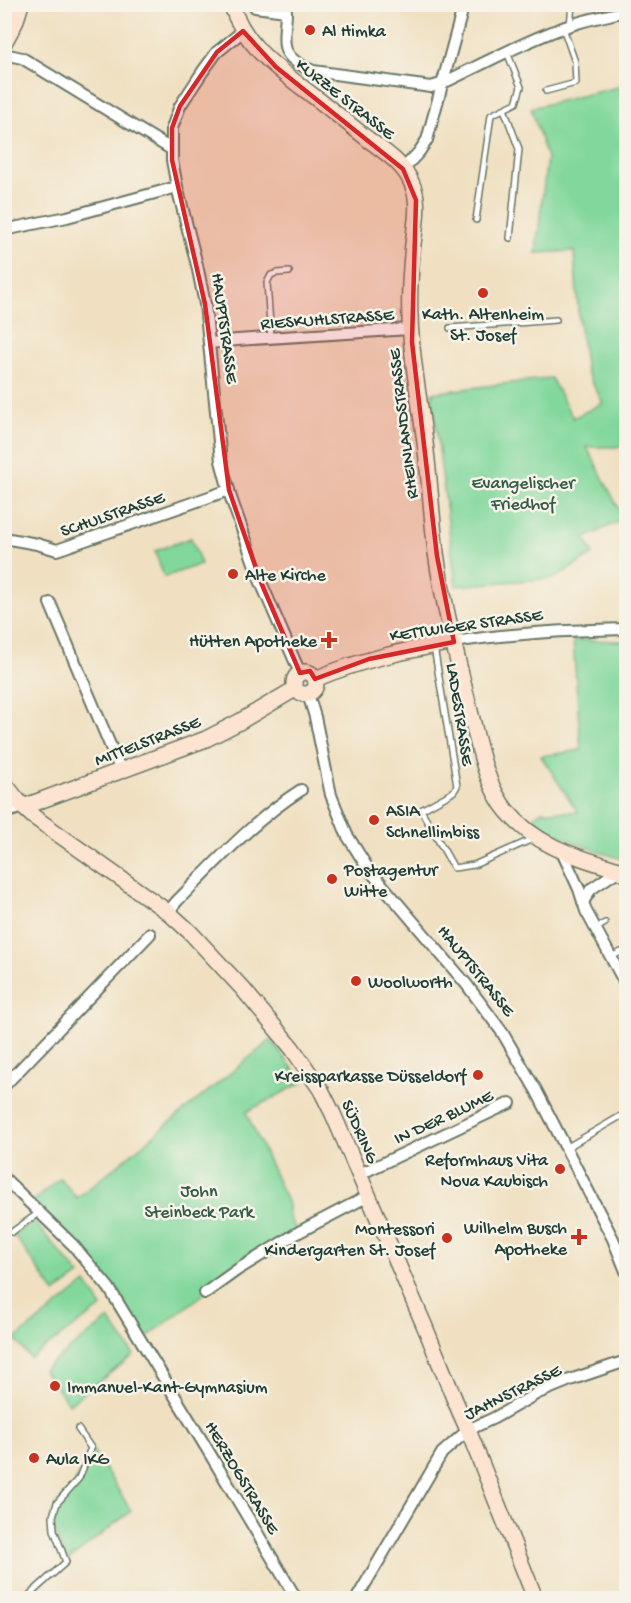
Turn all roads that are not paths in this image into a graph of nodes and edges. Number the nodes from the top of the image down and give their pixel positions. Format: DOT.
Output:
graph roads {
  1 [pos="21,4"];
  2 [pos="231,4"];
  3 [pos="464,4"];
  4 [pos="572,4"];
  5 [pos="255,7"];
  6 [pos="627,11"];
  7 [pos="567,27"];
  8 [pos="243,31"];
  9 [pos="4,43"];
  10 [pos="507,52"];
  11 [pos="4,54"];
  12 [pos="441,84"];
  13 [pos="546,92"];
  14 [pos="504,109"];
  15 [pos="171,149"];
  16 [pos="403,169"];
  17 [pos="177,187"];
  18 [pos="416,200"];
  19 [pos="476,220"];
  20 [pos="4,230"];
  21 [pos="510,238"];
  22 [pos="289,272"];
  23 [pos="556,320"];
  24 [pos="450,328"];
  25 [pos="410,329"];
  26 [pos="271,338"];
  27 [pos="210,343"];
  28 [pos="229,490"];
  29 [pos="4,538"];
  30 [pos="50,603"];
  31 [pos="627,629"];
  32 [pos="454,642"];
  33 [pos="434,645"];
  34 [pos="300,674"];
  35 [pos="315,679"];
  36 [pos="302,691"];
  37 [pos="121,771"];
  38 [pos="4,783"];
  39 [pos="301,790"];
  40 [pos="23,807"];
  41 [pos="4,813"];
  42 [pos="536,838"];
  43 [pos="562,852"];
  44 [pos="623,872"];
  45 [pos="583,902"];
  46 [pos="168,912"];
  47 [pos="150,934"];
  48 [pos="627,985"];
  49 [pos="4,1086"];
  50 [pos="510,1102"];
  51 [pos="627,1113"];
  52 [pos="565,1149"];
  53 [pos="358,1175"];
  54 [pos="4,1178"];
  55 [pos="368,1196"];
  56 [pos="40,1212"];
  57 [pos="12,1232"];
  58 [pos="627,1270"];
  59 [pos="205,1293"];
  60 [pos="627,1361"];
  61 [pos="78,1429"];
  62 [pos="468,1430"];
  63 [pos="26,1599"];
  64 [pos="296,1599"];
  65 [pos="357,1599"];
  66 [pos="535,1599"];
  1 -- 9 [label="street"];
  2 -- 8 [label="street"];
  3 -- 12 [label="street"];
  4 -- 7 [label="lane"];
  5 -- 12 [label="street"];
  6 -- 7 [label="street"];
  7 -- 10 [label="street"];
  7 -- 13 [label="lane"];
  8 -- 15 [label="street, HAUPTSTRASSE"];
  8 -- 16 [label="street, KURZE STRASSE"];
  10 -- 12 [label="street"];
  10 -- 14 [label="lane"];
  11 -- 15 [label="street"];
  12 -- 16 [label="street"];
  14 -- 19 [label="lane"];
  14 -- 21 [label="lane"];
  15 -- 17 [label="street, HAUPTSTRASSE"];
  16 -- 18 [label="street, KURZE STRASSE"];
  17 -- 20 [label="street"];
  17 -- 27 [label="street, HAUPTSTRASSE"];
  18 -- 25 [label="street, RHEINLANDSTRASSE"];
  22 -- 26 [label="lane"];
  23 -- 24 [label="lane"];
  25 -- 26 [label="street, RIESKUHLSTRASSE"];
  25 -- 32 [label="street, RHEINLANDSTRASSE"];
  26 -- 27 [label="street, RIESKUHLSTRASSE"];
  27 -- 28 [label="street, HAUPTSTRASSE"];
  28 -- 29 [label="street, SCHULSTRASSE"];
  28 -- 34 [label="street, HAUPTSTRASSE"];
  30 -- 37 [label="street"];
  31 -- 32 [label="street, KETTWIGER STRASSE"];
  32 -- 33 [label="street, KETTWIGER STRASSE"];
  32 -- 42 [label="street, RHEINLANDSTRASSE"];
  33 -- 35 [label="street, KETTWIGER STRASSE"];
  33 -- 42 [label="lane, LADESTRASSE"];
  34 -- 35 [label="street"];
  34 -- 36 [label="street"];
  35 -- 36 [label="street"];
  36 -- 37 [label="street, MITTELSTRASSE"];
  36 -- 52 [label="street, HAUPTSTRASSE"];
  37 -- 40 [label="street, MITTELSTRASSE"];
  38 -- 40 [label="street, SÜDRING"];
  39 -- 46 [label="street"];
  40 -- 41 [label="street, MITTELSTRASSE"];
  40 -- 46 [label="street, SÜDRING"];
  42 -- 43 [label="street, RHEINLANDSTRASSE"];
  43 -- 44 [label="street, RHEINLANDSTRASSE"];
  43 -- 45 [label="street"];
  44 -- 45 [label="street"];
  45 -- 48 [label="street"];
  46 -- 53 [label="street, SÜDRING"];
  47 -- 49 [label="street"];
  50 -- 53 [label="street, IN DER BLUME"];
  51 -- 52 [label="lane"];
  52 -- 58 [label="street, HAUPTSTRASSE"];
  53 -- 55 [label="street, SÜDRING"];
  54 -- 56 [label="street, HERZOGSTRASSE"];
  55 -- 59 [label="street"];
  55 -- 62 [label="street, SÜDRING"];
  56 -- 57 [label="lane"];
  56 -- 64 [label="street, HERZOGSTRASSE"];
  60 -- 62 [label="street, JAHNSTRASSE"];
  61 -- 63 [label="lane"];
  62 -- 65 [label="street, JAHNSTRASSE"];
  62 -- 66 [label="street, SÜDRING"];
}
